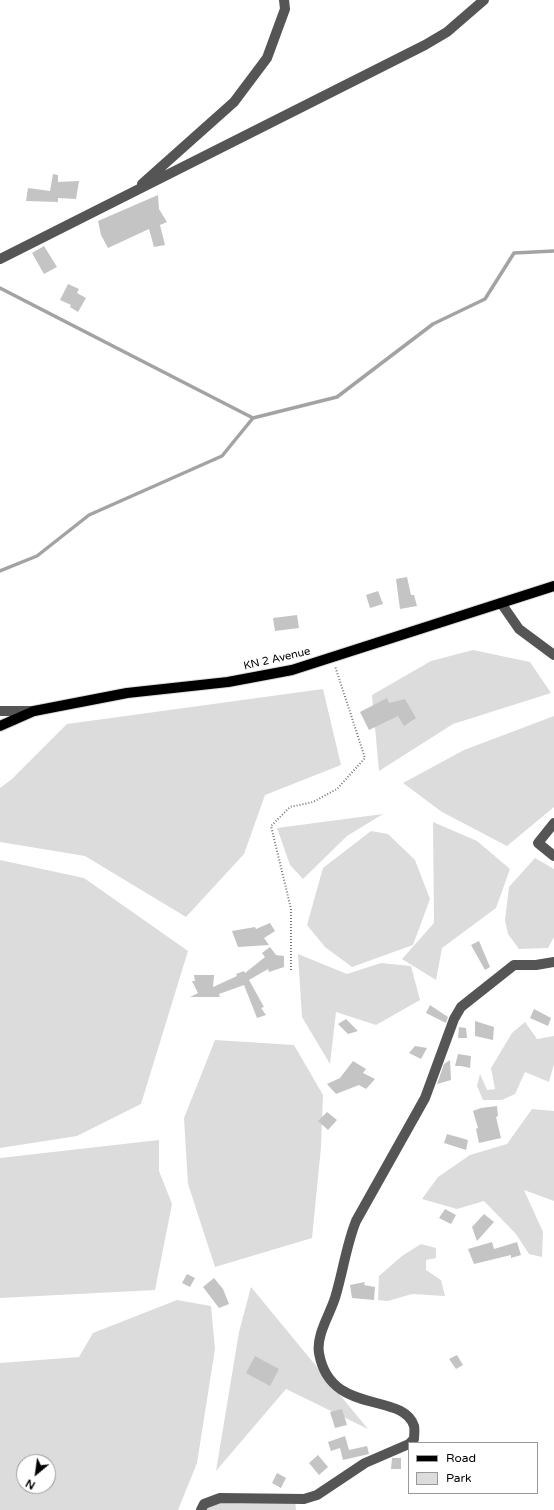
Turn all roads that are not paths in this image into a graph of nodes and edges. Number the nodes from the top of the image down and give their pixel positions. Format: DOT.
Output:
graph roads {
  1 [pos="284,0"];
  2 [pos="484,0"];
  3 [pos="132,194"];
  4 [pos="0,259"];
  5 [pos="554,586"];
  6 [pos="502,603"];
  7 [pos="554,655"];
  8 [pos="0,711"];
  9 [pos="34,711"];
  10 [pos="0,726"];
  11 [pos="554,823"];
  12 [pos="554,856"];
  13 [pos="554,962"];
  14 [pos="410,1442"];
  15 [pos="408,1443"];
  16 [pos="201,1510"];
  1 -- 3 [label="street"];
  2 -- 3 [label="street"];
  3 -- 4 [label="street"];
  5 -- 6 [label="main road, KN 2 Avenue"];
  6 -- 7 [label="street"];
  6 -- 9 [label="main road, KN 2 Avenue"];
  8 -- 9 [label="street"];
  9 -- 10 [label="main road, KN 2 Avenue"];
  11 -- 12 [label="street"];
  13 -- 14 [label="street"];
  15 -- 16 [label="street"];
}
